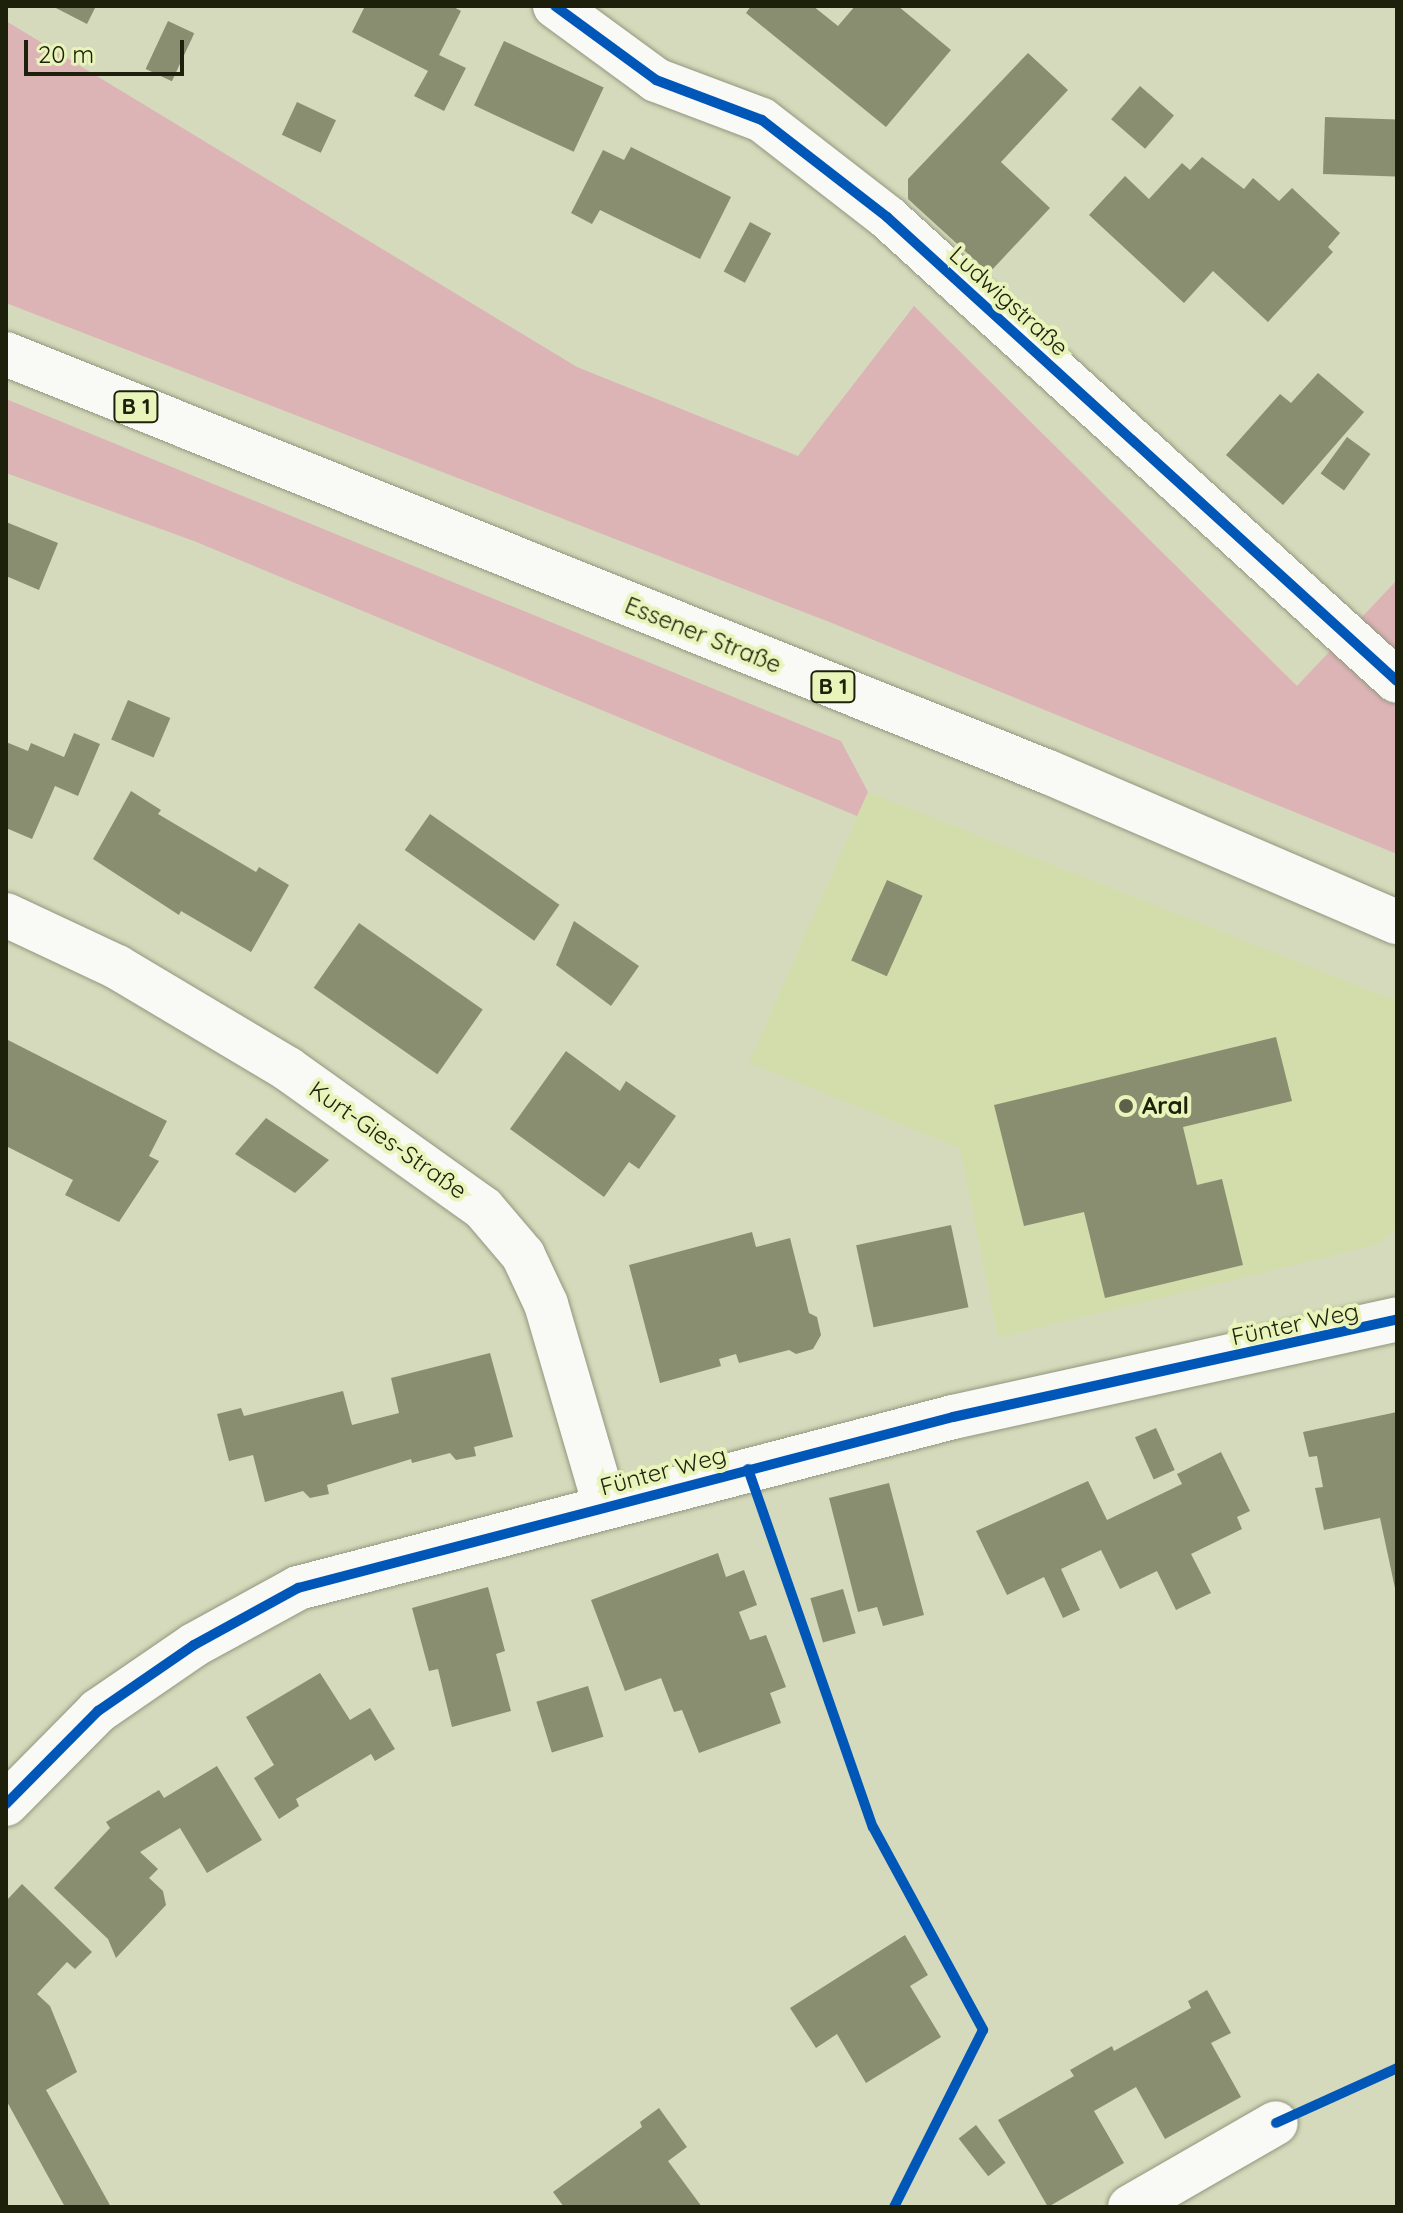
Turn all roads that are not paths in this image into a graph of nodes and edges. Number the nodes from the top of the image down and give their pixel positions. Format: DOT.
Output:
graph roads {
  1 [pos="555,6"];
  2 [pos="6,354"];
  3 [pos="1397,681"];
  4 [pos="6,915"];
  5 [pos="1397,922"];
  6 [pos="1397,1319"];
  7 [pos="605,1506"];
  8 [pos="6,1804"];
  9 [pos="1276,2123"];
  10 [pos="1130,2207"];
  1 -- 3 [label="street, Ludwigstraße"];
  2 -- 5 [label="street, Essener Straße / B 1"];
  4 -- 7 [label="street, Kurt-Gies-Straße"];
  6 -- 7 [label="street, Fünter Weg"];
  7 -- 8 [label="street, Fünter Weg"];
  9 -- 10 [label="street"];
}
